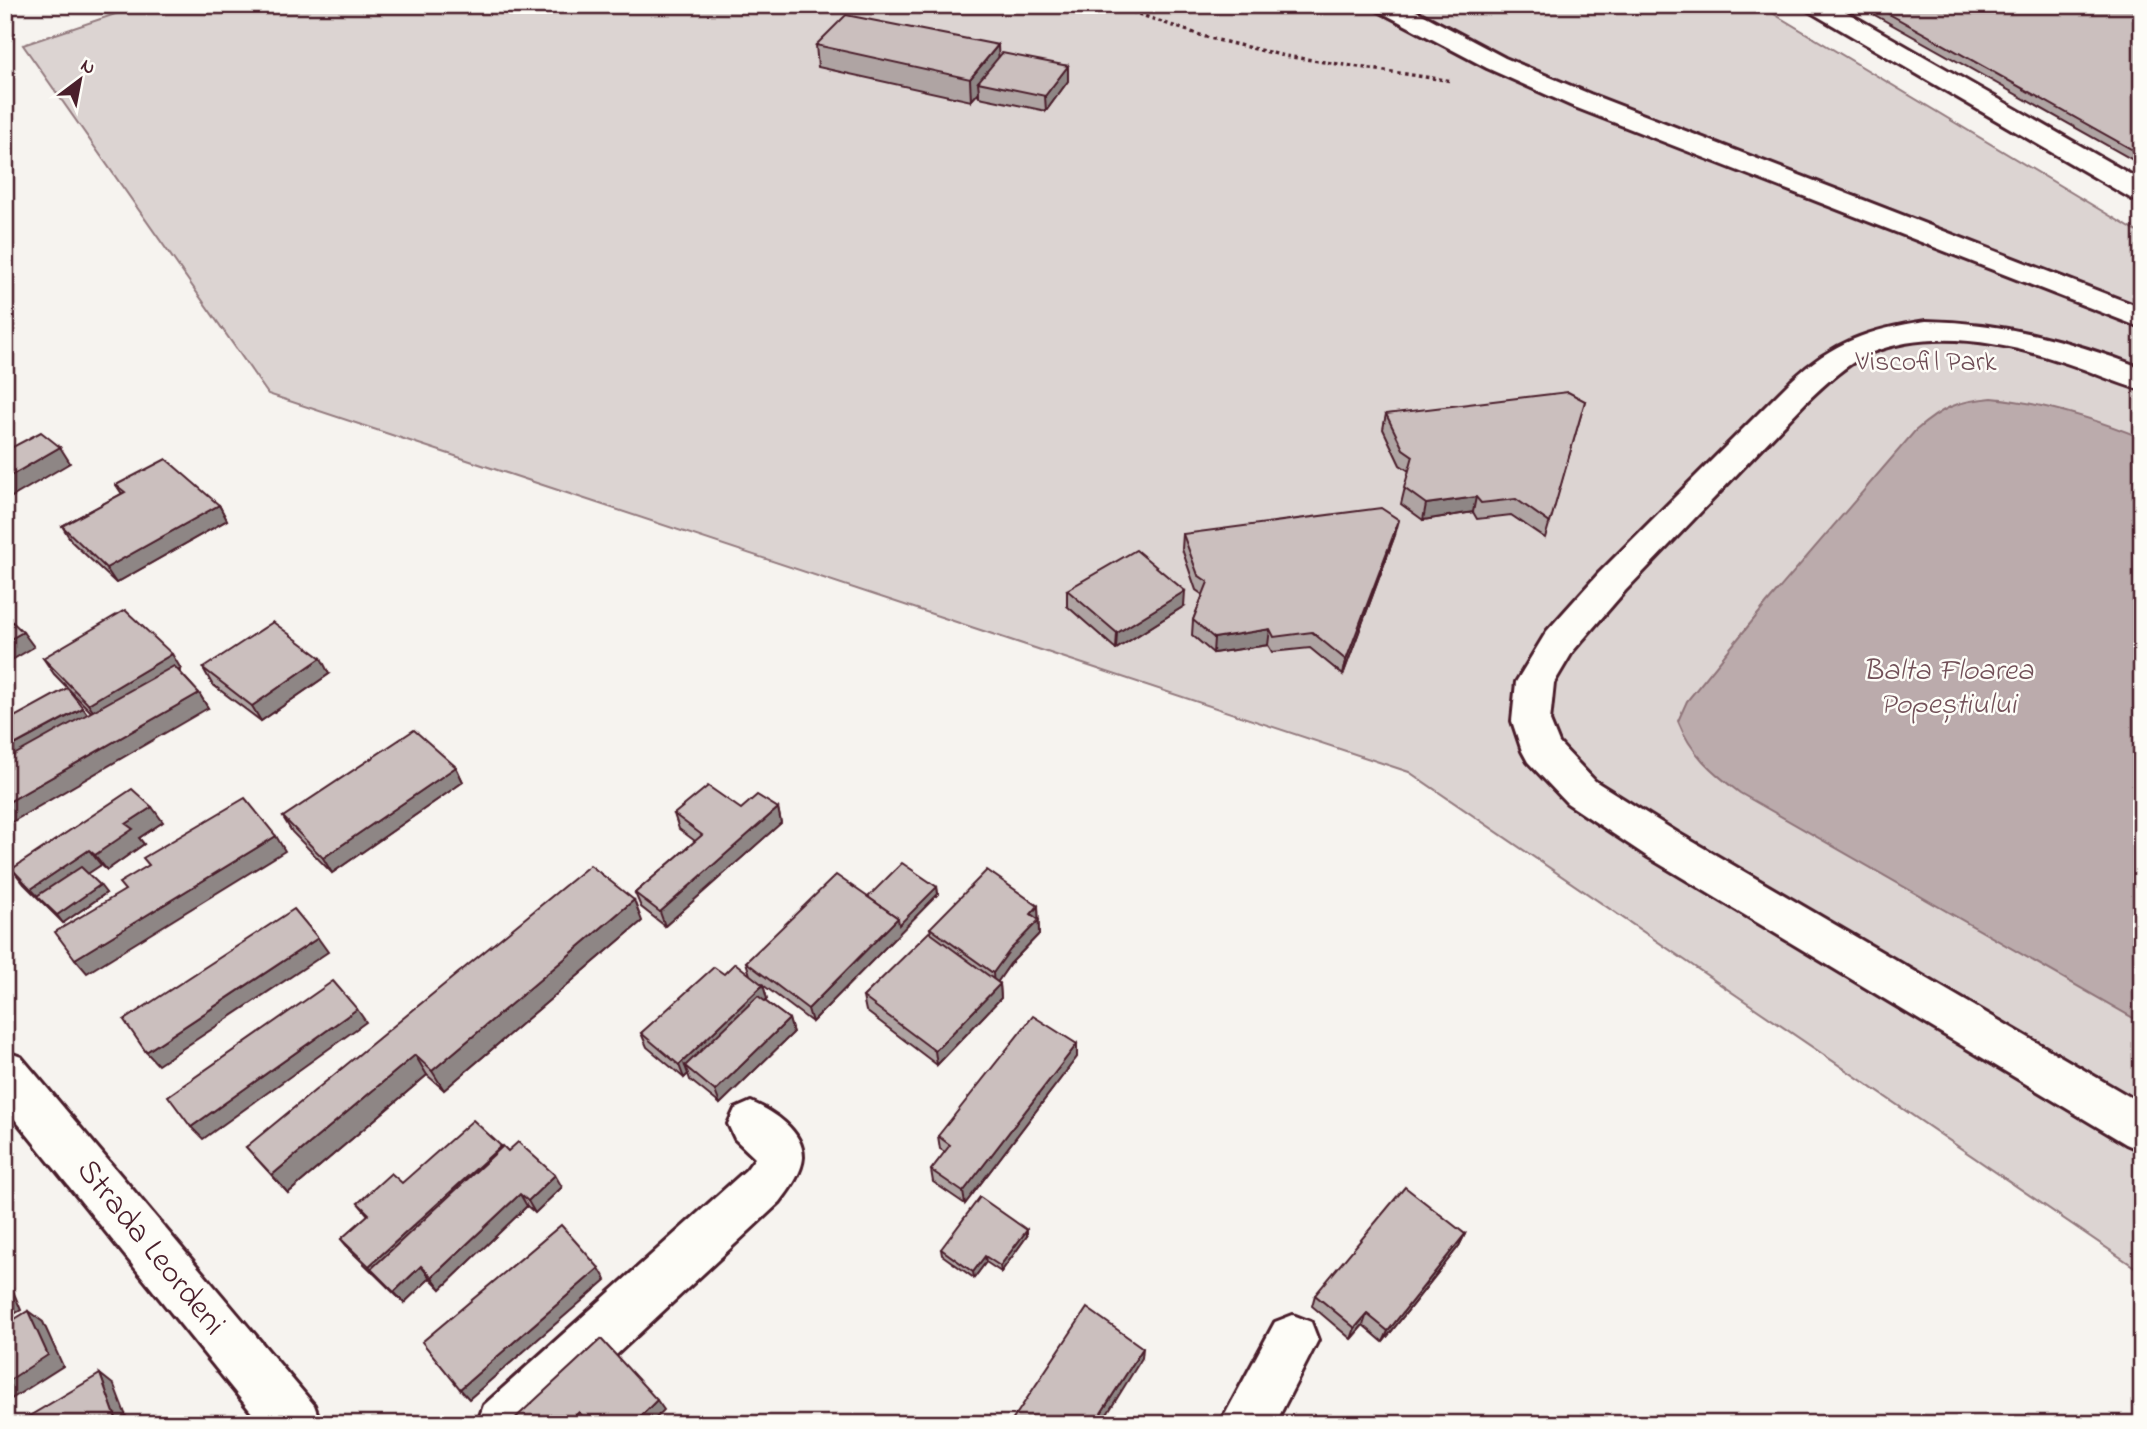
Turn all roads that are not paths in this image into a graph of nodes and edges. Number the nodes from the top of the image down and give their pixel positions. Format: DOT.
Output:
graph roads {
  1 [pos="1386,5"];
  2 [pos="1816,5"];
  3 [pos="2142,193"];
  4 [pos="2142,319"];
  5 [pos="2142,380"];
  6 [pos="5,1072"];
  7 [pos="751,1124"];
  8 [pos="2142,1129"];
  9 [pos="1293,1340"];
  10 [pos="295,1424"];
  11 [pos="503,1424"];
  12 [pos="1246,1424"];
  1 -- 4 [label="street"];
  2 -- 3 [label="street"];
  5 -- 8 [label="street"];
  6 -- 10 [label="street, Strada Leordeni"];
  7 -- 11 [label="street"];
  9 -- 12 [label="street"];
}
